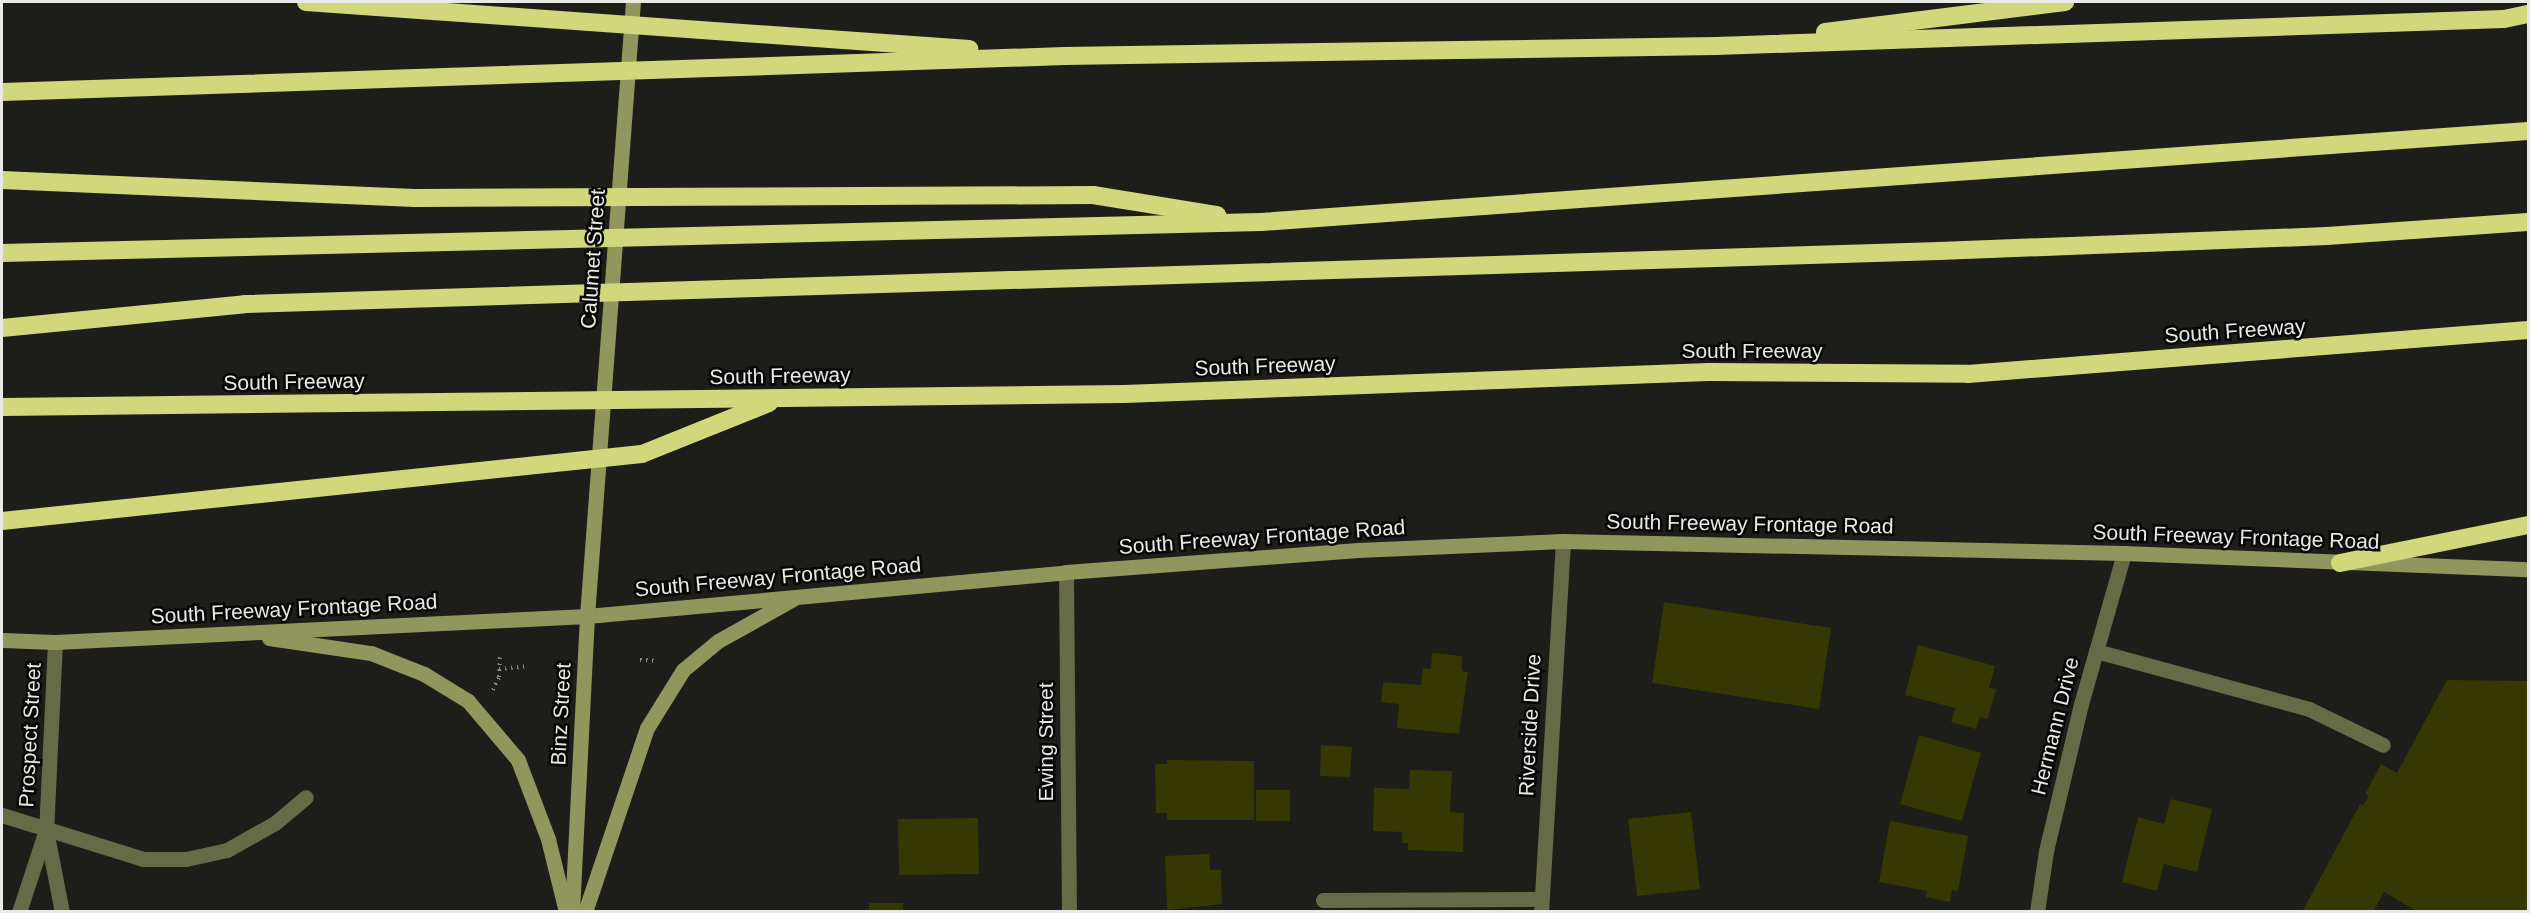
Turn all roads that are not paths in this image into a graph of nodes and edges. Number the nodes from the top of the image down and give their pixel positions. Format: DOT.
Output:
graph roads {
  1 [pos="306,2"];
  2 [pos="633,2"];
  3 [pos="2064,2"];
  4 [pos="2529,14"];
  5 [pos="1716,46"];
  6 [pos="1064,56"];
  7 [pos="2,92"];
  8 [pos="2529,131"];
  9 [pos="2,180"];
  10 [pos="1261,222"];
  11 [pos="2529,222"];
  12 [pos="2,253"];
  13 [pos="2,328"];
  14 [pos="2529,330"];
  15 [pos="779,399"];
  16 [pos="2,407"];
  17 [pos="594,520"];
  18 [pos="2,521"];
  19 [pos="2529,525"];
  20 [pos="1563,541"];
  21 [pos="2124,553"];
  22 [pos="2340,563"];
  23 [pos="2529,568"];
  24 [pos="1066,572"];
  25 [pos="798,596"];
  26 [pos="587,616"];
  27 [pos="233,633"];
  28 [pos="2,640"];
  29 [pos="55,642"];
  30 [pos="2096,651"];
  31 [pos="2384,745"];
  32 [pos="306,796"];
  33 [pos="2,815"];
  34 [pos="46,830"];
  35 [pos="1323,900"];
  36 [pos="1541,905"];
  37 [pos="19,912"];
  38 [pos="62,912"];
  39 [pos="566,912"];
  40 [pos="572,912"];
  41 [pos="585,912"];
  42 [pos="1069,912"];
  43 [pos="2037,912"];
  1 -- 6 [label="highway"];
  2 -- 17 [label="main road, Calumet Street"];
  3 -- 5 [label="highway"];
  4 -- 5 [label="highway"];
  5 -- 6 [label="highway"];
  6 -- 7 [label="highway"];
  8 -- 10 [label="highway"];
  9 -- 10 [label="highway"];
  10 -- 12 [label="highway"];
  11 -- 13 [label="highway"];
  14 -- 15 [label="highway, South Freeway"];
  15 -- 16 [label="highway, South Freeway"];
  15 -- 18 [label="highway"];
  17 -- 26 [label="main road, Binz Street"];
  19 -- 22 [label="highway"];
  20 -- 21 [label="main road, South Freeway Frontage Road"];
  20 -- 24 [label="main road, South Freeway Frontage Road"];
  20 -- 36 [label="street, Riverside Drive"];
  21 -- 22 [label="main road, South Freeway Frontage Road"];
  21 -- 30 [label="street, Hermann Drive"];
  22 -- 23 [label="main road, South Freeway Frontage Road"];
  24 -- 25 [label="main road, South Freeway Frontage Road"];
  24 -- 42 [label="street, Ewing Street"];
  25 -- 26 [label="main road, South Freeway Frontage Road"];
  25 -- 41 [label="main road"];
  26 -- 27 [label="main road, South Freeway Frontage Road"];
  26 -- 40 [label="main road, Binz Street"];
  27 -- 29 [label="main road, South Freeway Frontage Road"];
  27 -- 39 [label="main road"];
  28 -- 29 [label="main road, South Freeway Frontage Road"];
  29 -- 34 [label="street, Prospect Street"];
  30 -- 31 [label="street"];
  30 -- 43 [label="street, Hermann Drive"];
  32 -- 34 [label="street"];
  33 -- 34 [label="street"];
  34 -- 37 [label="street, Prospect Street"];
  34 -- 38 [label="street, Prospect Street"];
  35 -- 36 [label="street"];
}
